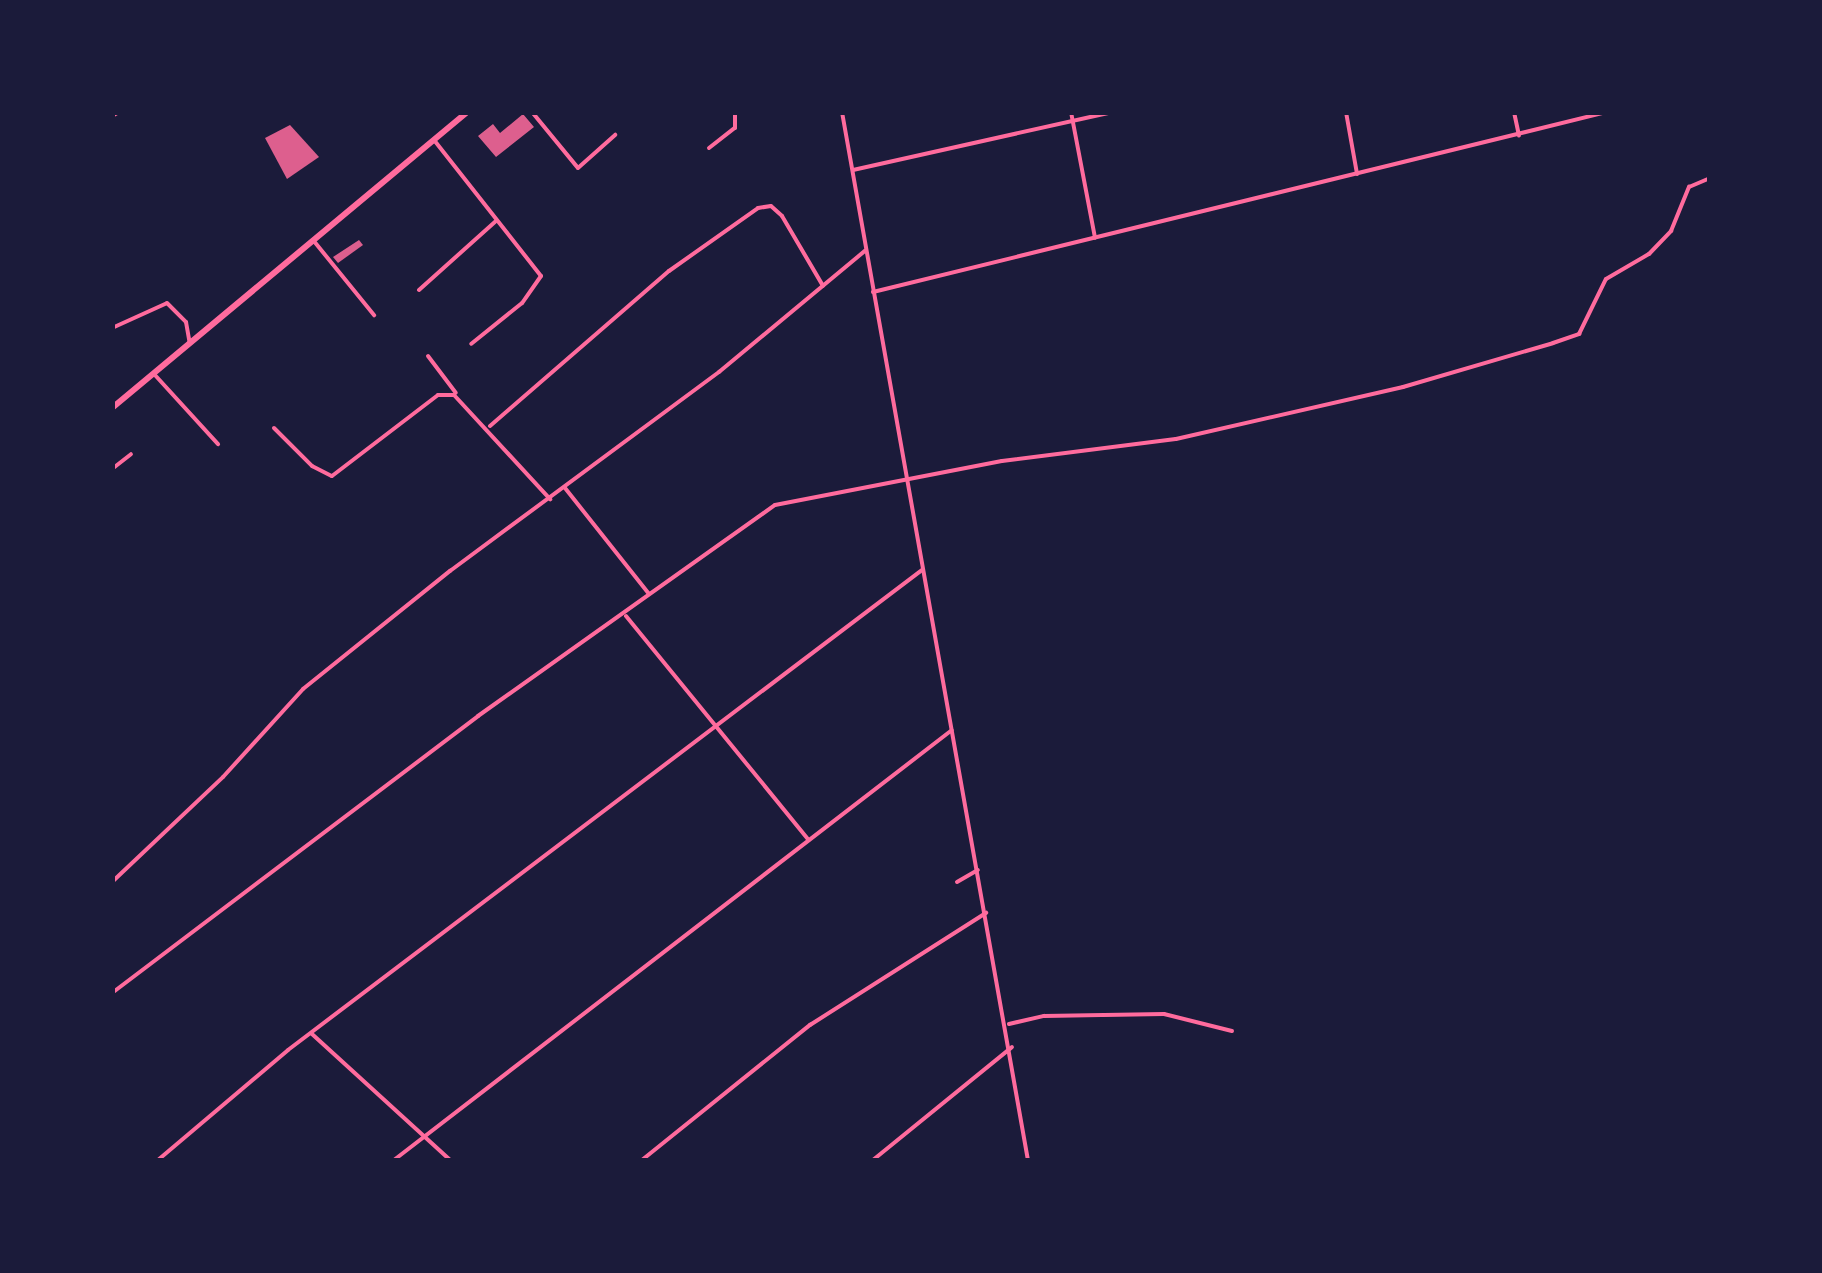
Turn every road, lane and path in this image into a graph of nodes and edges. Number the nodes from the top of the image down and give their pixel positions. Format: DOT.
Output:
graph roads {
  1 [pos="119,112"];
  2 [pos="467,112"];
  3 [pos="532,112"];
  4 [pos="735,112"];
  5 [pos="842,112"];
  6 [pos="1071,112"];
  7 [pos="1112,112"];
  8 [pos="1346,112"];
  9 [pos="1514,112"];
  10 [pos="1607,112"];
  11 [pos="112,116"];
  12 [pos="1073,122"];
  13 [pos="1519,134"];
  14 [pos="615,135"];
  15 [pos="434,140"];
  16 [pos="709,148"];
  17 [pos="851,170"];
  18 [pos="1357,174"];
  19 [pos="1710,178"];
  20 [pos="496,221"];
  21 [pos="1095,238"];
  22 [pos="314,240"];
  23 [pos="864,251"];
  24 [pos="824,286"];
  25 [pos="419,290"];
  26 [pos="873,292"];
  27 [pos="374,316"];
  28 [pos="112,328"];
  29 [pos="190,344"];
  30 [pos="470,344"];
  31 [pos="428,356"];
  32 [pos="154,374"];
  33 [pos="458,398"];
  34 [pos="112,408"];
  35 [pos="490,426"];
  36 [pos="274,428"];
  37 [pos="218,444"];
  38 [pos="131,454"];
  39 [pos="112,470"];
  40 [pos="904,478"];
  41 [pos="565,488"];
  42 [pos="550,499"];
  43 [pos="922,570"];
  44 [pos="650,595"];
  45 [pos="624,614"];
  46 [pos="716,726"];
  47 [pos="953,730"];
  48 [pos="809,840"];
  49 [pos="978,870"];
  50 [pos="112,882"];
  51 [pos="957,882"];
  52 [pos="987,913"];
  53 [pos="112,993"];
  54 [pos="1008,1024"];
  55 [pos="1232,1030"];
  56 [pos="312,1034"];
  57 [pos="1012,1047"];
  58 [pos="428,1134"];
  59 [pos="158,1160"];
  60 [pos="394,1160"];
  61 [pos="450,1160"];
  62 [pos="642,1160"];
  63 [pos="873,1160"];
  64 [pos="1028,1160"];
  1 -- 11 [label="street"];
  2 -- 15 [label="main road"];
  3 -- 14 [label="street"];
  4 -- 16 [label="street"];
  5 -- 17 [label="street"];
  6 -- 12 [label="street"];
  7 -- 12 [label="street"];
  8 -- 18 [label="street"];
  9 -- 13 [label="street"];
  10 -- 13 [label="street"];
  12 -- 17 [label="street"];
  12 -- 21 [label="street"];
  13 -- 18 [label="street"];
  15 -- 20 [label="street"];
  15 -- 22 [label="main road"];
  17 -- 23 [label="street"];
  18 -- 21 [label="street"];
  19 -- 40 [label="street"];
  20 -- 25 [label="street"];
  20 -- 30 [label="street"];
  21 -- 26 [label="street"];
  22 -- 27 [label="street"];
  22 -- 29 [label="main road"];
  23 -- 24 [label="street"];
  23 -- 26 [label="street"];
  24 -- 35 [label="street"];
  24 -- 41 [label="street"];
  26 -- 40 [label="street"];
  28 -- 29 [label="street"];
  29 -- 32 [label="main road"];
  31 -- 33 [label="street"];
  32 -- 34 [label="main road"];
  32 -- 37 [label="street"];
  33 -- 35 [label="street"];
  33 -- 36 [label="street"];
  35 -- 42 [label="street"];
  38 -- 39 [label="street"];
  40 -- 43 [label="street"];
  40 -- 44 [label="street"];
  41 -- 42 [label="street"];
  41 -- 44 [label="street"];
  42 -- 50 [label="street"];
  43 -- 46 [label="street"];
  43 -- 47 [label="street"];
  44 -- 45 [label="street"];
  45 -- 46 [label="street"];
  45 -- 53 [label="street"];
  46 -- 48 [label="street"];
  46 -- 56 [label="street"];
  47 -- 48 [label="street"];
  47 -- 49 [label="street"];
  48 -- 58 [label="street"];
  49 -- 51 [label="street"];
  49 -- 52 [label="street"];
  52 -- 54 [label="street"];
  52 -- 62 [label="street"];
  54 -- 55 [label="street"];
  54 -- 57 [label="street"];
  56 -- 58 [label="street"];
  56 -- 59 [label="street"];
  57 -- 63 [label="street"];
  57 -- 64 [label="street"];
  58 -- 60 [label="street"];
  58 -- 61 [label="street"];
}
